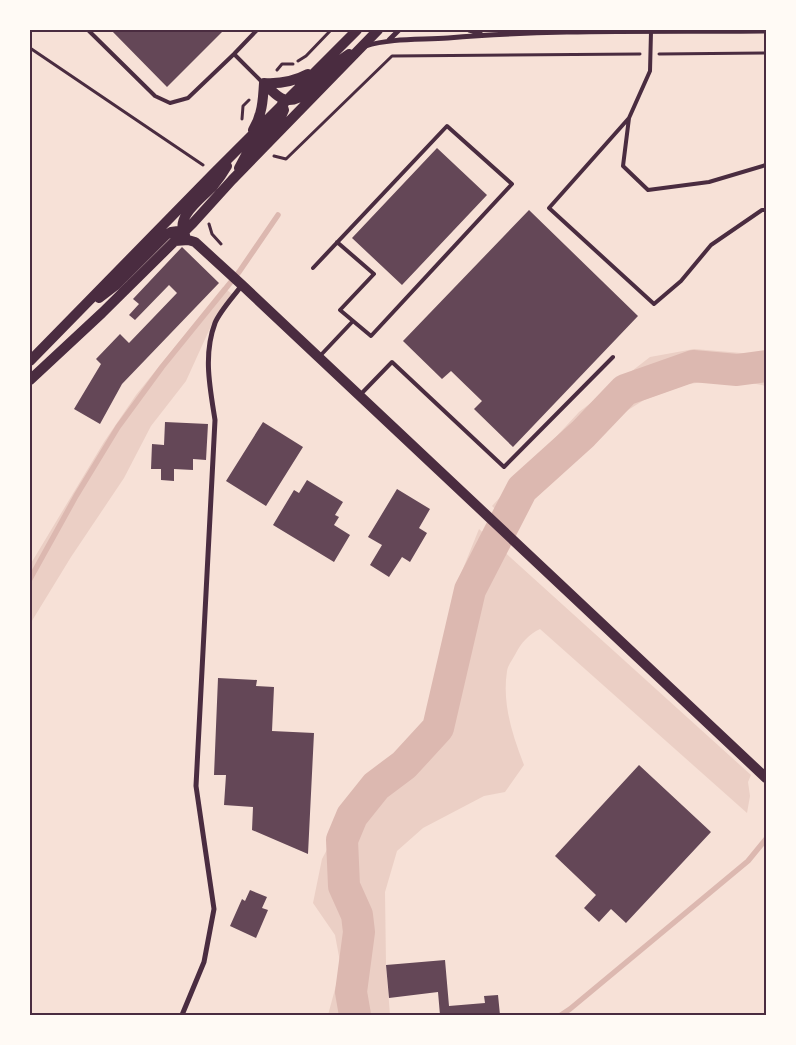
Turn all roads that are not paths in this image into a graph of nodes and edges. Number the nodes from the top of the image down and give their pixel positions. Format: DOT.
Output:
graph roads {
  1 [pos="88,30"];
  2 [pos="257,30"];
  3 [pos="357,30"];
  4 [pos="378,30"];
  5 [pos="399,30"];
  6 [pos="469,30"];
  7 [pos="651,32"];
  8 [pos="766,32"];
  9 [pos="491,34"];
  10 [pos="388,40"];
  11 [pos="362,46"];
  12 [pos="234,54"];
  13 [pos="320,66"];
  14 [pos="264,84"];
  15 [pos="283,101"];
  16 [pos="629,118"];
  17 [pos="247,140"];
  18 [pos="233,154"];
  19 [pos="766,166"];
  20 [pos="232,180"];
  21 [pos="766,210"];
  22 [pos="187,234"];
  23 [pos="337,242"];
  24 [pos="313,268"];
  25 [pos="242,285"];
  26 [pos="353,321"];
  27 [pos="68,322"];
  28 [pos="319,357"];
  29 [pos="613,357"];
  30 [pos="30,361"];
  31 [pos="30,380"];
  32 [pos="360,396"];
  33 [pos="766,778"];
  34 [pos="182,1015"];
  1 -- 12 [label="lane"];
  2 -- 12 [label="lane"];
  3 -- 13 [label="main road"];
  4 -- 11 [label="main road"];
  5 -- 10 [label="street"];
  6 -- 9 [label="street"];
  7 -- 8 [label="street"];
  7 -- 9 [label="street"];
  7 -- 16 [label="lane"];
  9 -- 10 [label="street"];
  10 -- 11 [label="street"];
  11 -- 15 [label="main road"];
  11 -- 20 [label="main road"];
  12 -- 14 [label="lane"];
  13 -- 14 [label="main road"];
  13 -- 15 [label="main road"];
  14 -- 15 [label="main road"];
  14 -- 17 [label="main road"];
  15 -- 17 [label="main road"];
  15 -- 20 [label="main road"];
  16 -- 19 [label="lane"];
  16 -- 21 [label="lane"];
  17 -- 18 [label="main road"];
  18 -- 22 [label="main road"];
  18 -- 27 [label="main road"];
  20 -- 22 [label="main road"];
  22 -- 25 [label="main road"];
  22 -- 27 [label="main road"];
  22 -- 31 [label="main road"];
  23 -- 24 [label="lane"];
  23 -- 26 [label="lane"];
  23 -- 26 [label="lane"];
  25 -- 28 [label="main road"];
  25 -- 34 [label="street"];
  26 -- 28 [label="lane"];
  27 -- 30 [label="main road"];
  28 -- 32 [label="main road"];
  29 -- 32 [label="lane"];
  32 -- 33 [label="main road"];
}
